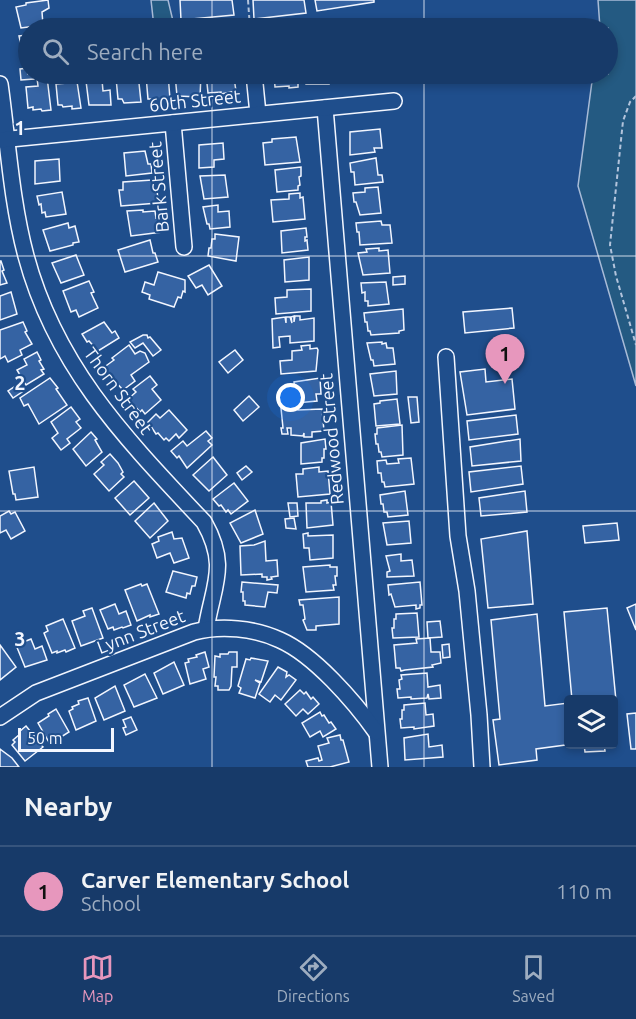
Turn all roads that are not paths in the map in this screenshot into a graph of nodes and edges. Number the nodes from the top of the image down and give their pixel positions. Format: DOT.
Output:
graph roads {
  1 [pos="0,84"];
  2 [pos="255,84"];
  3 [pos="394,101"];
  4 [pos="325,108"];
  5 [pos="258,114"];
  6 [pos="173,123"];
  7 [pos="4,140"];
  8 [pos="184,247"];
  9 [pos="446,357"];
  10 [pos="206,629"];
  11 [pos="0,717"];
  12 [pos="376,732"];
  13 [pos="380,767"];
  14 [pos="482,767"];
  1 -- 7 [label="street, Thorn Street"];
  2 -- 5 [label="street"];
  3 -- 4 [label="street, 60th Street"];
  4 -- 5 [label="street, 60th Street"];
  4 -- 12 [label="street, Redwood Street"];
  5 -- 6 [label="street, 60th Street"];
  6 -- 7 [label="street, 60th Street"];
  6 -- 8 [label="street, Bark Street"];
  7 -- 10 [label="street, Thorn Street"];
  9 -- 14 [label="street"];
  10 -- 11 [label="street, Lynn Street"];
  10 -- 12 [label="street, Lynn Street"];
  12 -- 13 [label="street, Redwood Street"];
}
